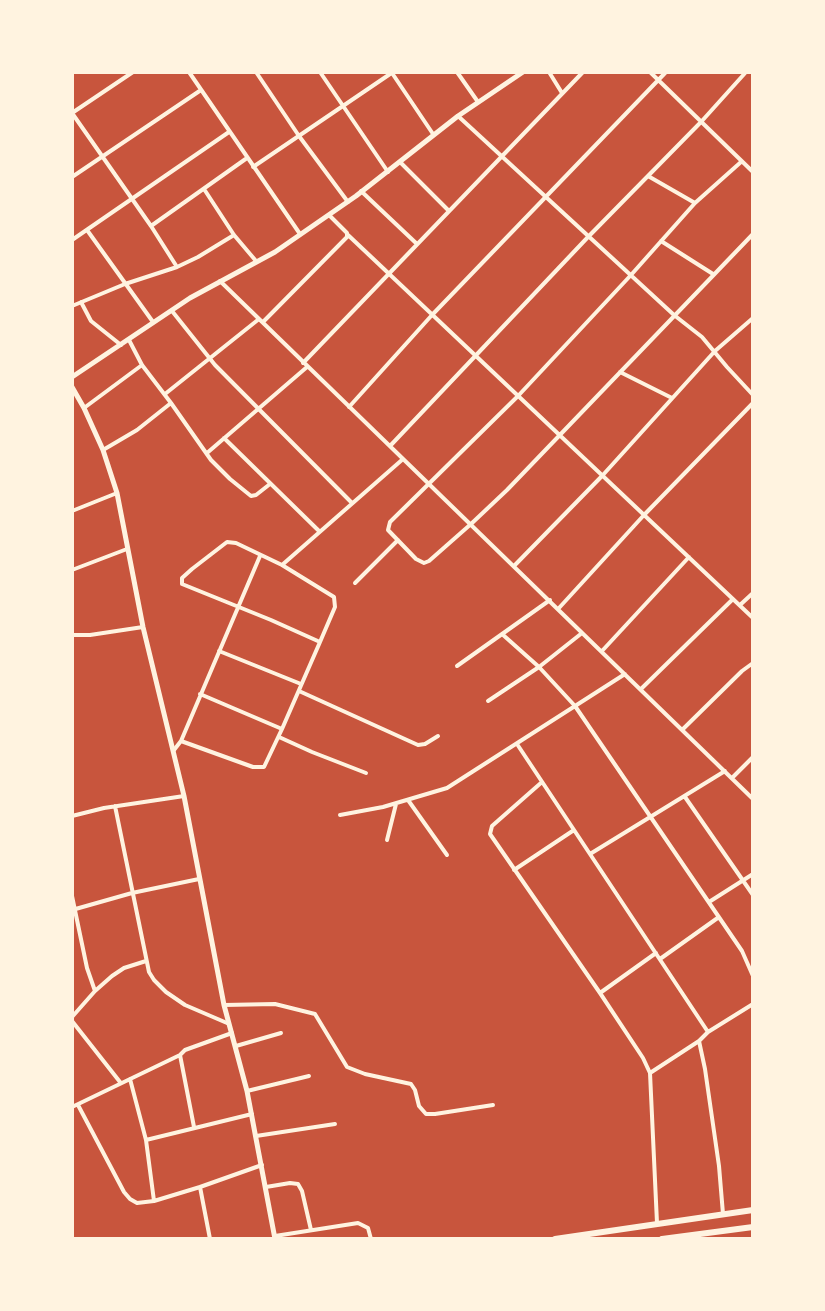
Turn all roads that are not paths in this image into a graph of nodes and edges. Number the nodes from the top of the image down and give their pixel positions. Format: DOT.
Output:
graph roads {
  1 [pos="133,72"];
  2 [pos="189,72"];
  3 [pos="256,72"];
  4 [pos="320,72"];
  5 [pos="393,72"];
  6 [pos="457,72"];
  7 [pos="523,72"];
  8 [pos="549,72"];
  9 [pos="583,72"];
  10 [pos="650,72"];
  11 [pos="666,72"];
  12 [pos="746,72"];
  13 [pos="658,81"];
  14 [pos="201,90"];
  15 [pos="562,93"];
  16 [pos="478,102"];
  17 [pos="343,106"];
  18 [pos="458,116"];
  19 [pos="701,122"];
  20 [pos="229,132"];
  21 [pos="433,134"];
  22 [pos="299,136"];
  23 [pos="500,156"];
  24 [pos="102,157"];
  25 [pos="247,158"];
  26 [pos="400,161"];
  27 [pos="741,162"];
  28 [pos="253,167"];
  29 [pos="388,172"];
  30 [pos="753,172"];
  31 [pos="648,176"];
  32 [pos="72,177"];
  33 [pos="204,189"];
  34 [pos="361,191"];
  35 [pos="545,196"];
  36 [pos="131,199"];
  37 [pos="348,202"];
  38 [pos="695,203"];
  39 [pos="449,211"];
  40 [pos="329,215"];
  41 [pos="151,226"];
  42 [pos="87,230"];
  43 [pos="300,234"];
  44 [pos="753,234"];
  45 [pos="234,235"];
  46 [pos="348,235"];
  47 [pos="588,237"];
  48 [pos="72,240"];
  49 [pos="661,241"];
  50 [pos="417,244"];
  51 [pos="257,262"];
  52 [pos="177,267"];
  53 [pos="714,274"];
  54 [pos="389,275"];
  55 [pos="631,275"];
  56 [pos="220,281"];
  57 [pos="125,284"];
  58 [pos="81,302"];
  59 [pos="72,306"];
  60 [pos="172,311"];
  61 [pos="432,315"];
  62 [pos="674,315"];
  63 [pos="753,318"];
  64 [pos="260,321"];
  65 [pos="154,324"];
  66 [pos="129,340"];
  67 [pos="121,345"];
  68 [pos="715,351"];
  69 [pos="475,356"];
  70 [pos="210,360"];
  71 [pos="142,365"];
  72 [pos="305,365"];
  73 [pos="620,372"];
  74 [pos="72,377"];
  75 [pos="72,387"];
  76 [pos="165,394"];
  77 [pos="753,395"];
  78 [pos="518,396"];
  79 [pos="673,398"];
  80 [pos="171,403"];
  81 [pos="753,403"];
  82 [pos="349,407"];
  83 [pos="84,408"];
  84 [pos="258,410"];
  85 [pos="559,435"];
  86 [pos="224,438"];
  87 [pos="390,446"];
  88 [pos="103,450"];
  89 [pos="207,453"];
  90 [pos="403,459"];
  91 [pos="602,476"];
  92 [pos="270,484"];
  93 [pos="429,484"];
  94 [pos="117,493"];
  95 [pos="352,503"];
  96 [pos="72,511"];
  97 [pos="644,515"];
  98 [pos="471,524"];
  99 [pos="319,531"];
  100 [pos="398,540"];
  101 [pos="127,549"];
  102 [pos="260,556"];
  103 [pos="689,557"];
  104 [pos="282,565"];
  105 [pos="514,566"];
  106 [pos="72,570"];
  107 [pos="355,583"];
  108 [pos="753,593"];
  109 [pos="733,599"];
  110 [pos="550,600"];
  111 [pos="740,606"];
  112 [pos="238,607"];
  113 [pos="559,608"];
  114 [pos="753,618"];
  115 [pos="143,627"];
  116 [pos="582,633"];
  117 [pos="502,634"];
  118 [pos="72,635"];
  119 [pos="320,642"];
  120 [pos="219,651"];
  121 [pos="602,651"];
  122 [pos="753,663"];
  123 [pos="457,666"];
  124 [pos="539,667"];
  125 [pos="625,674"];
  126 [pos="301,684"];
  127 [pos="641,689"];
  128 [pos="299,691"];
  129 [pos="200,694"];
  130 [pos="488,701"];
  131 [pos="575,706"];
  132 [pos="282,729"];
  133 [pos="682,730"];
  134 [pos="438,736"];
  135 [pos="278,737"];
  136 [pos="181,741"];
  137 [pos="517,744"];
  138 [pos="173,752"];
  139 [pos="753,757"];
  140 [pos="725,771"];
  141 [pos="366,773"];
  142 [pos="732,778"];
  143 [pos="542,782"];
  144 [pos="184,796"];
  145 [pos="685,797"];
  146 [pos="753,799"];
  147 [pos="408,800"];
  148 [pos="396,803"];
  149 [pos="115,806"];
  150 [pos="340,815"];
  151 [pos="72,816"];
  152 [pos="652,817"];
  153 [pos="574,830"];
  154 [pos="387,840"];
  155 [pos="590,854"];
  156 [pos="447,855"];
  157 [pos="514,870"];
  158 [pos="753,874"];
  159 [pos="199,879"];
  160 [pos="743,881"];
  161 [pos="132,893"];
  162 [pos="753,895"];
  163 [pos="72,896"];
  164 [pos="709,902"];
  165 [pos="73,909"];
  166 [pos="719,917"];
  167 [pos="656,953"];
  168 [pos="660,959"];
  169 [pos="146,961"];
  170 [pos="753,976"];
  171 [pos="95,991"];
  172 [pos="600,993"];
  173 [pos="753,1004"];
  174 [pos="224,1005"];
  175 [pos="72,1019"];
  176 [pos="230,1023"];
  177 [pos="708,1032"];
  178 [pos="232,1033"];
  179 [pos="281,1033"];
  180 [pos="699,1041"];
  181 [pos="236,1046"];
  182 [pos="180,1055"];
  183 [pos="650,1073"];
  184 [pos="309,1076"];
  185 [pos="130,1079"];
  186 [pos="121,1083"];
  187 [pos="247,1091"];
  188 [pos="493,1105"];
  189 [pos="75,1106"];
  190 [pos="252,1114"];
  191 [pos="335,1124"];
  192 [pos="194,1128"];
  193 [pos="256,1136"];
  194 [pos="146,1140"];
  195 [pos="262,1165"];
  196 [pos="200,1187"];
  197 [pos="266,1187"];
  198 [pos="154,1201"];
  199 [pos="753,1210"];
  200 [pos="723,1214"];
  201 [pos="657,1223"];
  202 [pos="753,1227"];
  203 [pos="311,1230"];
  204 [pos="275,1238"];
  205 [pos="210,1239"];
  206 [pos="371,1239"];
  207 [pos="555,1239"];
  208 [pos="662,1239"];
  1 -- 24 [label="street"];
  2 -- 14 [label="street"];
  3 -- 22 [label="street"];
  4 -- 17 [label="street"];
  5 -- 17 [label="street"];
  5 -- 21 [label="street"];
  6 -- 16 [label="street"];
  7 -- 16 [label="street"];
  8 -- 15 [label="street"];
  9 -- 15 [label="street"];
  10 -- 13 [label="street"];
  11 -- 13 [label="street"];
  12 -- 19 [label="street"];
  13 -- 19 [label="street"];
  13 -- 35 [label="street"];
  14 -- 20 [label="street"];
  14 -- 24 [label="street"];
  15 -- 23 [label="street"];
  16 -- 18 [label="street"];
  17 -- 22 [label="street"];
  17 -- 29 [label="street"];
  18 -- 21 [label="street"];
  18 -- 23 [label="street"];
  19 -- 27 [label="street"];
  19 -- 31 [label="street"];
  20 -- 25 [label="street"];
  20 -- 36 [label="street"];
  21 -- 26 [label="street"];
  22 -- 28 [label="street"];
  22 -- 37 [label="street"];
  23 -- 35 [label="street"];
  23 -- 39 [label="street"];
  24 -- 32 [label="street"];
  24 -- 36 [label="street"];
  25 -- 28 [label="street"];
  25 -- 33 [label="street"];
  26 -- 29 [label="street"];
  26 -- 39 [label="street"];
  27 -- 30 [label="street"];
  27 -- 38 [label="street"];
  28 -- 43 [label="street"];
  29 -- 34 [label="street"];
  31 -- 38 [label="street"];
  31 -- 47 [label="street"];
  33 -- 41 [label="street"];
  33 -- 45 [label="street"];
  34 -- 37 [label="street"];
  34 -- 50 [label="street"];
  35 -- 47 [label="street"];
  35 -- 61 [label="street"];
  36 -- 41 [label="street"];
  36 -- 42 [label="street"];
  37 -- 40 [label="street"];
  38 -- 49 [label="street"];
  39 -- 50 [label="street"];
  40 -- 43 [label="street"];
  40 -- 46 [label="street"];
  41 -- 52 [label="street"];
  42 -- 48 [label="street"];
  42 -- 57 [label="street"];
  43 -- 51 [label="street"];
  44 -- 53 [label="street"];
  45 -- 51 [label="street"];
  45 -- 52 [label="street"];
  46 -- 54 [label="street"];
  46 -- 64 [label="street"];
  47 -- 55 [label="street"];
  47 -- 69 [label="street"];
  49 -- 53 [label="street"];
  49 -- 55 [label="street"];
  50 -- 54 [label="street"];
  51 -- 56 [label="street"];
  52 -- 57 [label="street"];
  53 -- 62 [label="street"];
  54 -- 61 [label="street"];
  54 -- 72 [label="street"];
  55 -- 62 [label="street"];
  55 -- 78 [label="street"];
  56 -- 60 [label="street"];
  56 -- 64 [label="street"];
  57 -- 58 [label="street"];
  57 -- 65 [label="street"];
  58 -- 59 [label="street"];
  58 -- 67 [label="street"];
  60 -- 65 [label="street"];
  60 -- 70 [label="street"];
  61 -- 69 [label="street"];
  61 -- 82 [label="street"];
  62 -- 68 [label="street"];
  62 -- 73 [label="street"];
  63 -- 68 [label="street"];
  64 -- 70 [label="street"];
  64 -- 72 [label="street"];
  65 -- 66 [label="street"];
  66 -- 67 [label="street"];
  66 -- 71 [label="street"];
  67 -- 74 [label="street"];
  68 -- 77 [label="street"];
  68 -- 79 [label="street"];
  69 -- 78 [label="street"];
  69 -- 87 [label="street"];
  70 -- 76 [label="street"];
  70 -- 84 [label="street"];
  71 -- 76 [label="street"];
  71 -- 83 [label="street"];
  72 -- 82 [label="street"];
  72 -- 84 [label="street"];
  73 -- 79 [label="street"];
  73 -- 85 [label="street"];
  75 -- 83 [label="street"];
  76 -- 80 [label="street"];
  78 -- 85 [label="street"];
  78 -- 93 [label="street"];
  79 -- 91 [label="street"];
  80 -- 88 [label="street"];
  80 -- 89 [label="street"];
  81 -- 97 [label="street"];
  82 -- 87 [label="street"];
  83 -- 88 [label="street"];
  84 -- 86 [label="street"];
  84 -- 95 [label="street"];
  85 -- 91 [label="street"];
  85 -- 98 [label="street"];
  86 -- 89 [label="street"];
  86 -- 92 [label="street"];
  87 -- 90 [label="street"];
  88 -- 94 [label="street"];
  89 -- 92 [label="street"];
  90 -- 93 [label="street"];
  90 -- 95 [label="street"];
  91 -- 97 [label="street"];
  91 -- 105 [label="street"];
  92 -- 99 [label="street"];
  93 -- 98 [label="street"];
  93 -- 100 [label="street"];
  94 -- 96 [label="street"];
  94 -- 101 [label="street"];
  95 -- 99 [label="street"];
  97 -- 103 [label="street"];
  97 -- 113 [label="street"];
  98 -- 100 [label="street"];
  98 -- 105 [label="street"];
  99 -- 104 [label="street"];
  100 -- 107 [label="street"];
  101 -- 106 [label="street"];
  101 -- 115 [label="street"];
  102 -- 104 [label="street"];
  102 -- 112 [label="street"];
  102 -- 112 [label="street"];
  103 -- 109 [label="street"];
  103 -- 121 [label="street"];
  104 -- 119 [label="street"];
  105 -- 110 [label="street"];
  108 -- 111 [label="street"];
  109 -- 111 [label="street"];
  109 -- 127 [label="street"];
  110 -- 113 [label="street"];
  110 -- 117 [label="street"];
  111 -- 114 [label="street"];
  112 -- 119 [label="street"];
  112 -- 120 [label="street"];
  113 -- 116 [label="street"];
  115 -- 118 [label="street"];
  115 -- 138 [label="street"];
  116 -- 121 [label="street"];
  116 -- 124 [label="street"];
  117 -- 123 [label="street"];
  117 -- 124 [label="street"];
  119 -- 126 [label="street"];
  120 -- 126 [label="street"];
  120 -- 129 [label="street"];
  121 -- 125 [label="street"];
  122 -- 133 [label="street"];
  124 -- 130 [label="street"];
  124 -- 131 [label="street"];
  125 -- 127 [label="street"];
  125 -- 131 [label="street"];
  126 -- 128 [label="street"];
  127 -- 133 [label="street"];
  128 -- 132 [label="street"];
  128 -- 134 [label="street"];
  129 -- 132 [label="street"];
  129 -- 136 [label="street"];
  131 -- 137 [label="street"];
  131 -- 152 [label="street"];
  132 -- 135 [label="street"];
  133 -- 140 [label="street"];
  135 -- 136 [label="street"];
  135 -- 141 [label="street"];
  136 -- 138 [label="street"];
  137 -- 143 [label="street"];
  137 -- 147 [label="street"];
  138 -- 144 [label="street"];
  139 -- 142 [label="street"];
  140 -- 142 [label="street"];
  140 -- 145 [label="street"];
  142 -- 146 [label="street"];
  143 -- 153 [label="street"];
  143 -- 157 [label="street"];
  144 -- 149 [label="street"];
  144 -- 159 [label="street"];
  145 -- 152 [label="street"];
  145 -- 160 [label="street"];
  147 -- 148 [label="street"];
  147 -- 156 [label="street"];
  148 -- 150 [label="street"];
  148 -- 154 [label="street"];
  149 -- 151 [label="street"];
  149 -- 161 [label="street"];
  152 -- 155 [label="street"];
  152 -- 164 [label="street"];
  153 -- 155 [label="street"];
  153 -- 157 [label="street"];
  155 -- 167 [label="street"];
  157 -- 172 [label="street"];
  158 -- 160 [label="street"];
  159 -- 161 [label="street"];
  159 -- 174 [label="street"];
  160 -- 162 [label="street"];
  160 -- 164 [label="street"];
  161 -- 165 [label="street"];
  161 -- 169 [label="street"];
  163 -- 165 [label="street"];
  164 -- 166 [label="street"];
  165 -- 171 [label="street"];
  166 -- 168 [label="street"];
  166 -- 170 [label="street"];
  167 -- 168 [label="street"];
  167 -- 172 [label="street"];
  168 -- 177 [label="street"];
  169 -- 171 [label="street"];
  169 -- 176 [label="street"];
  171 -- 175 [label="street"];
  172 -- 183 [label="street"];
  173 -- 177 [label="street"];
  174 -- 176 [label="street"];
  174 -- 188 [label="street"];
  175 -- 186 [label="street"];
  176 -- 178 [label="street"];
  177 -- 180 [label="street"];
  178 -- 181 [label="street"];
  178 -- 182 [label="street"];
  179 -- 181 [label="street"];
  180 -- 183 [label="street"];
  180 -- 200 [label="street"];
  181 -- 187 [label="street"];
  182 -- 185 [label="street"];
  182 -- 192 [label="street"];
  183 -- 201 [label="street"];
  184 -- 187 [label="street"];
  185 -- 186 [label="street"];
  185 -- 194 [label="street"];
  186 -- 189 [label="street"];
  187 -- 190 [label="street"];
  189 -- 198 [label="street"];
  190 -- 192 [label="street"];
  190 -- 193 [label="street"];
  191 -- 193 [label="street"];
  192 -- 194 [label="street"];
  193 -- 195 [label="street"];
  194 -- 198 [label="street"];
  195 -- 196 [label="street"];
  195 -- 197 [label="street"];
  196 -- 198 [label="street"];
  196 -- 205 [label="street"];
  197 -- 203 [label="street"];
  197 -- 204 [label="street"];
  199 -- 200 [label="main road"];
  200 -- 201 [label="main road"];
  201 -- 207 [label="main road"];
  202 -- 208 [label="main road"];
  203 -- 204 [label="street"];
  203 -- 206 [label="street"];
}
